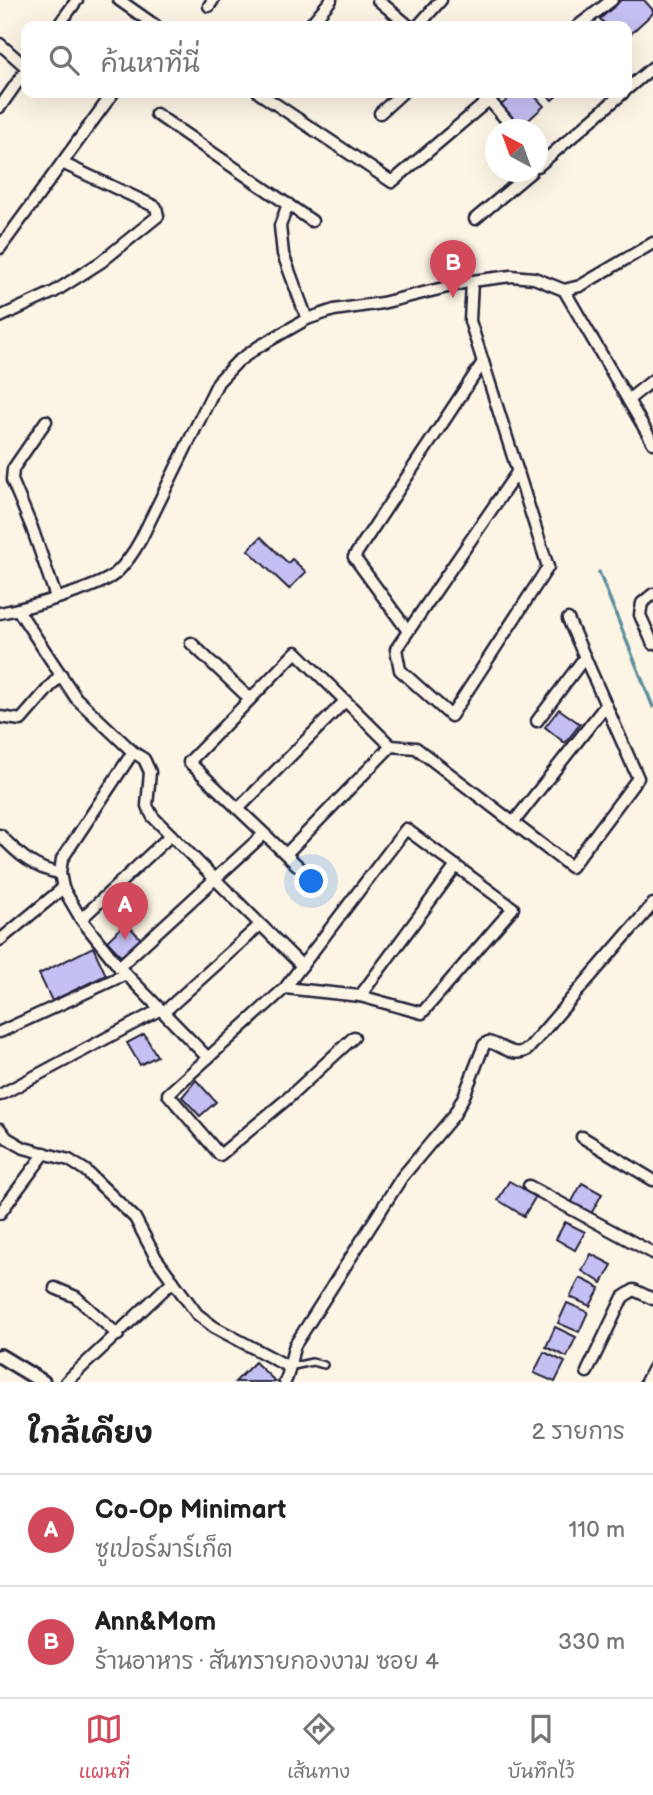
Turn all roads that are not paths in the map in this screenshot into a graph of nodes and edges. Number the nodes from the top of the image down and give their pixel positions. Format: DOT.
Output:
graph roads {
  1 [pos="77,0"];
  2 [pos="119,0"];
  3 [pos="331,0"];
  4 [pos="378,0"];
  5 [pos="441,0"];
  6 [pos="612,0"];
  7 [pos="62,21"];
  8 [pos="149,21"];
  9 [pos="313,21"];
  10 [pos="403,21"];
  11 [pos="422,21"];
  12 [pos="585,21"];
  13 [pos="0,44"];
  14 [pos="21,63"];
  15 [pos="653,67"];
  16 [pos="21,76"];
  17 [pos="632,85"];
  18 [pos="109,98"];
  19 [pos="266,98"];
  20 [pos="396,98"];
  21 [pos="487,98"];
  22 [pos="492,98"];
  23 [pos="617,98"];
  24 [pos="0,107"];
  25 [pos="380,113"];
  26 [pos="156,114"];
  27 [pos="507,119"];
  28 [pos="548,155"];
  29 [pos="62,163"];
  30 [pos="519,182"];
  31 [pos="288,204"];
  32 [pos="475,219"];
  33 [pos="312,221"];
  34 [pos="653,243"];
  35 [pos="0,248"];
  36 [pos="472,281"];
  37 [pos="564,290"];
  38 [pos="0,317"];
  39 [pos="307,319"];
  40 [pos="483,362"];
  41 [pos="653,380"];
  42 [pos="628,400"];
  43 [pos="46,421"];
  44 [pos="653,443"];
  45 [pos="518,471"];
  46 [pos="653,594"];
  47 [pos="56,597"];
  48 [pos="18,610"];
  49 [pos="0,613"];
  50 [pos="568,619"];
  51 [pos="408,631"];
  52 [pos="191,643"];
  53 [pos="653,643"];
  54 [pos="585,657"];
  55 [pos="61,674"];
  56 [pos="250,699"];
  57 [pos="345,701"];
  58 [pos="606,705"];
  59 [pos="0,717"];
  60 [pos="537,721"];
  61 [pos="391,746"];
  62 [pos="132,752"];
  63 [pos="238,809"];
  64 [pos="513,823"];
  65 [pos="264,834"];
  66 [pos="0,835"];
  67 [pos="171,835"];
  68 [pos="286,855"];
  69 [pos="456,866"];
  70 [pos="60,873"];
  71 [pos="215,881"];
  72 [pos="319,886"];
  73 [pos="63,888"];
  74 [pos="653,904"];
  75 [pos="81,919"];
  76 [pos="260,925"];
  77 [pos="0,940"];
  78 [pos="302,966"];
  79 [pos="122,971"];
  80 [pos="285,988"];
  81 [pos="360,996"];
  82 [pos="162,1011"];
  83 [pos="0,1032"];
  84 [pos="354,1037"];
  85 [pos="208,1058"];
  86 [pos="0,1095"];
  87 [pos="0,1129"];
  88 [pos="582,1136"];
  89 [pos="45,1153"];
  90 [pos="653,1180"];
  91 [pos="528,1186"];
  92 [pos="0,1213"];
  93 [pos="653,1253"];
  94 [pos="173,1281"];
  95 [pos="55,1288"];
  96 [pos="653,1299"];
  97 [pos="118,1335"];
  98 [pos="0,1356"];
  99 [pos="324,1365"];
  100 [pos="289,1367"];
  101 [pos="653,1368"];
  102 [pos="587,1372"];
  103 [pos="43,1382"];
  104 [pos="65,1382"];
  105 [pos="285,1382"];
  106 [pos="646,1382"];
  1 -- 7 [label="street"];
  2 -- 8 [label="street"];
  3 -- 9 [label="street"];
  4 -- 10 [label="street"];
  5 -- 11 [label="street"];
  6 -- 12 [label="street"];
  13 -- 14 [label="street"];
  15 -- 17 [label="street"];
  16 -- 24 [label="street"];
  18 -- 29 [label="street"];
  19 -- 21 [label="street"];
  20 -- 25 [label="street"];
  22 -- 27 [label="street"];
  23 -- 28 [label="street"];
  26 -- 31 [label="street"];
  29 -- 35 [label="street"];
  29 -- 38 [label="street"];
  30 -- 32 [label="street"];
  31 -- 33 [label="street"];
  31 -- 39 [label="street"];
  34 -- 37 [label="street"];
  36 -- 37 [label="street"];
  36 -- 39 [label="street"];
  36 -- 40 [label="street"];
  37 -- 42 [label="street"];
  39 -- 47 [label="street"];
  40 -- 45 [label="street"];
  40 -- 51 [label="street"];
  41 -- 42 [label="street"];
  42 -- 44 [label="street"];
  43 -- 47 [label="street"];
  45 -- 51 [label="street"];
  45 -- 51 [label="street"];
  46 -- 53 [label="street"];
  47 -- 48 [label="street"];
  48 -- 49 [label="street"];
  48 -- 55 [label="street"];
  50 -- 54 [label="street"];
  52 -- 56 [label="street"];
  54 -- 58 [label="street"];
  54 -- 60 [label="street"];
  55 -- 59 [label="street"];
  55 -- 62 [label="street"];
  56 -- 57 [label="street"];
  56 -- 63 [label="street"];
  57 -- 61 [label="street"];
  57 -- 63 [label="street"];
  58 -- 64 [label="street"];
  58 -- 64 [label="street"];
  61 -- 64 [label="street"];
  61 -- 68 [label="street"];
  62 -- 67 [label="street"];
  62 -- 70 [label="street"];
  63 -- 65 [label="street"];
  65 -- 68 [label="street"];
  65 -- 71 [label="street"];
  66 -- 70 [label="street"];
  67 -- 71 [label="street"];
  67 -- 75 [label="street"];
  68 -- 72 [label="street"];
  69 -- 78 [label="street"];
  69 -- 81 [label="street"];
  69 -- 81 [label="street"];
  70 -- 73 [label="street"];
  71 -- 76 [label="street"];
  71 -- 79 [label="street"];
  73 -- 75 [label="street"];
  73 -- 77 [label="street"];
  74 -- 100 [label="street"];
  75 -- 79 [label="street"];
  76 -- 78 [label="street"];
  76 -- 82 [label="street"];
  78 -- 80 [label="street"];
  79 -- 82 [label="street"];
  79 -- 83 [label="street"];
  80 -- 81 [label="street"];
  80 -- 85 [label="street"];
  82 -- 85 [label="street"];
  82 -- 86 [label="street"];
  84 -- 85 [label="street"];
  87 -- 89 [label="street"];
  88 -- 90 [label="street"];
  89 -- 92 [label="street"];
  89 -- 94 [label="street"];
  91 -- 93 [label="street"];
  94 -- 97 [label="street"];
  94 -- 100 [label="street"];
  95 -- 97 [label="street"];
  96 -- 102 [label="street"];
  97 -- 104 [label="street"];
  98 -- 103 [label="street"];
  99 -- 100 [label="lane"];
  100 -- 105 [label="street"];
  101 -- 106 [label="street"];
}
